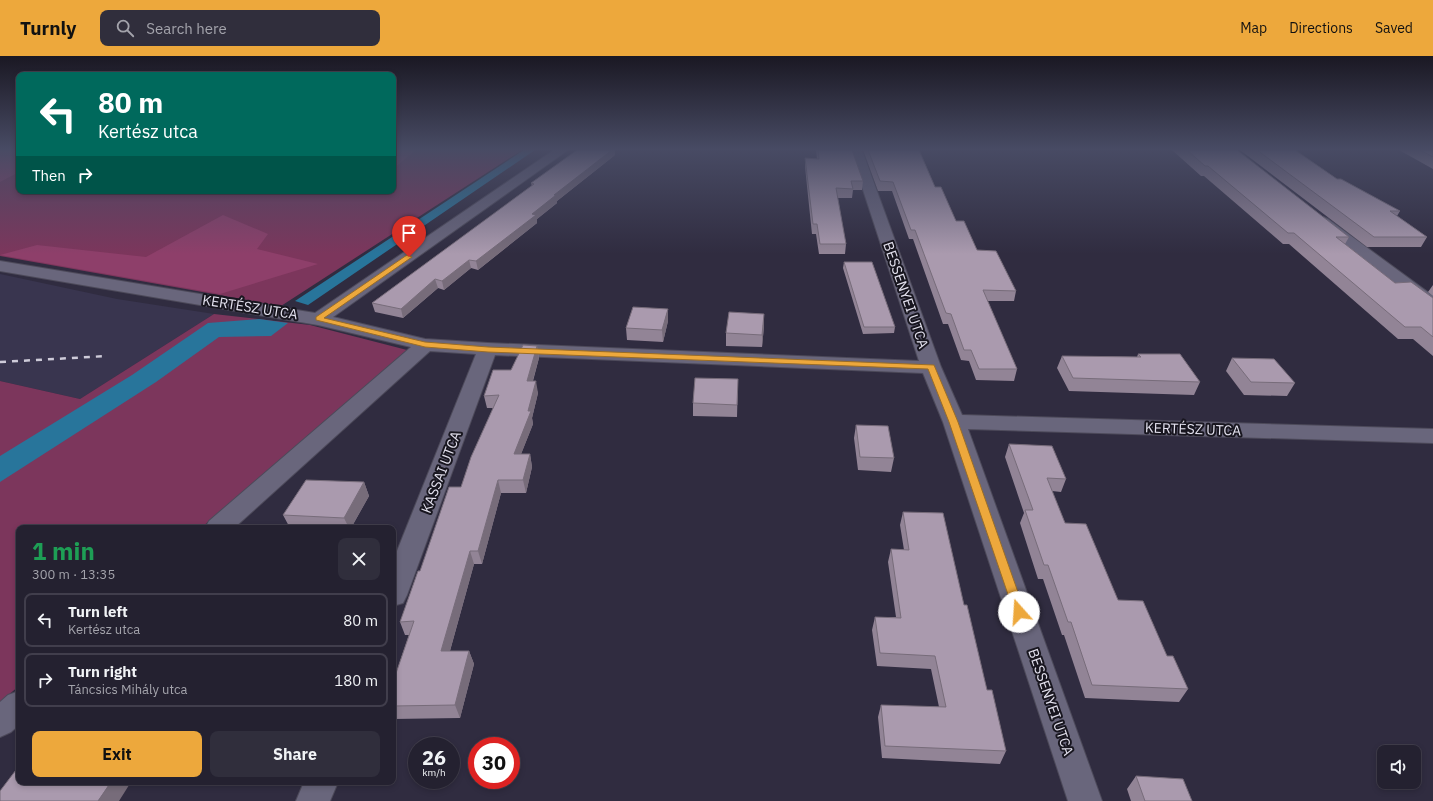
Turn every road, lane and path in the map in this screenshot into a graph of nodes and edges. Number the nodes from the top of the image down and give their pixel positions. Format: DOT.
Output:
graph roads {
  1 [pos="512,185"];
  2 [pos="868,185"];
  3 [pos="1311,213"];
  4 [pos="0,266"];
  5 [pos="1433,305"];
  6 [pos="318,319"];
  7 [pos="425,345"];
  8 [pos="488,349"];
  9 [pos="931,367"];
  10 [pos="954,422"];
  11 [pos="1433,436"];
  12 [pos="221,525"];
  13 [pos="396,587"];
  14 [pos="16,708"];
  15 [pos="0,722"];
  16 [pos="320,785"];
  17 [pos="313,801"];
  18 [pos="1085,801"];
  1 -- 6 [label="street"];
  2 -- 9 [label="street, BESSENYEI UTCA"];
  3 -- 5 [label="street"];
  4 -- 6 [label="street, KERTÉSZ UTCA"];
  6 -- 7 [label="street, KERTÉSZ UTCA"];
  7 -- 8 [label="street, KERTÉSZ UTCA"];
  7 -- 12 [label="street"];
  8 -- 9 [label="street, KERTÉSZ UTCA"];
  8 -- 13 [label="street, KASSAI UTCA"];
  9 -- 10 [label="street, BESSENYEI UTCA"];
  10 -- 11 [label="street, KERTÉSZ UTCA"];
  10 -- 18 [label="street, BESSENYEI UTCA"];
  14 -- 15 [label="street"];
  16 -- 17 [label="street"];
}
